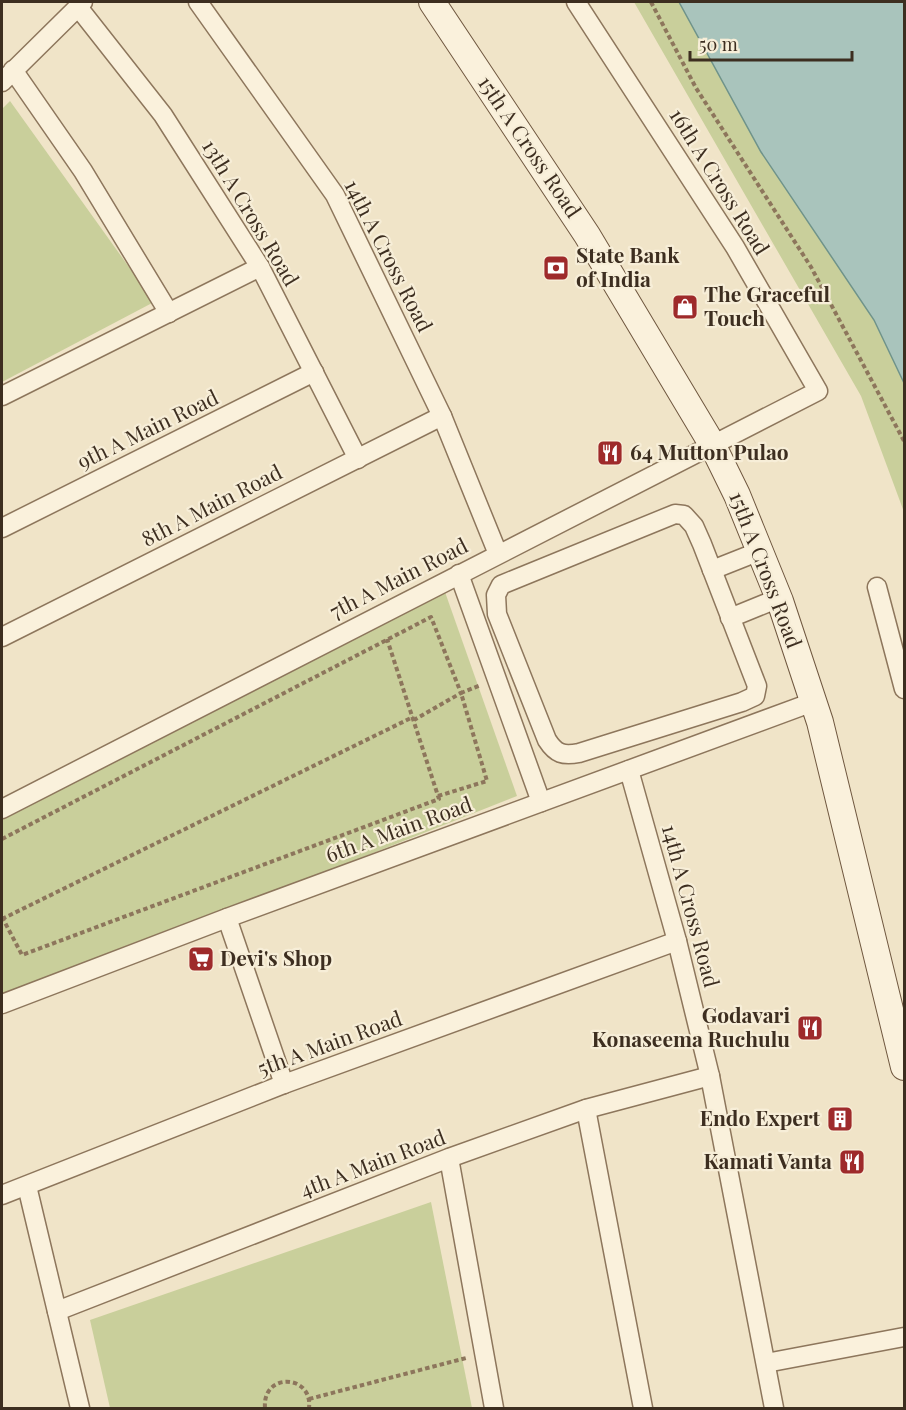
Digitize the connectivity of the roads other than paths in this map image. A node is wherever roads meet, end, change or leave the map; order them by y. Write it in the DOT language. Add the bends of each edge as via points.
graph roads {
  1 [pos="198,2"];
  2 [pos="432,2"];
  3 [pos="576,2"];
  4 [pos="80,4"];
  5 [pos="7,76"];
  6 [pos="261,267"];
  7 [pos="169,313"];
  8 [pos="314,372"];
  9 [pos="818,391"];
  10 [pos="2,396"];
  11 [pos="442,416"];
  12 [pos="712,444"];
  13 [pos="358,459"];
  14 [pos="2,528"];
  15 [pos="760,551"];
  16 [pos="498,554"];
  17 [pos="712,570"];
  18 [pos="459,574"];
  19 [pos="878,587"];
  20 [pos="779,598"];
  21 [pos="730,618"];
  22 [pos="2,637"];
  23 [pos="904,689"];
  24 [pos="813,702"];
  25 [pos="629,770"];
  26 [pos="541,802"];
  27 [pos="2,809"];
  28 [pos="227,918"];
  29 [pos="677,941"];
  30 [pos="2,1004"];
  31 [pos="904,1063"];
  32 [pos="710,1076"];
  33 [pos="284,1084"];
  34 [pos="586,1109"];
  35 [pos="449,1158"];
  36 [pos="27,1186"];
  37 [pos="2,1195"];
  38 [pos="57,1311"];
  39 [pos="904,1337"];
  40 [pos="766,1363"];
  41 [pos="80,1408"];
  42 [pos="494,1408"];
  43 [pos="643,1408"];
  44 [pos="774,1408"];
  1 -- 11 [label="street, 14th A Cross Road" via="335,195"];
  2 -- 12 [label="main road, 15th A Cross Road" via="587,234"];
  3 -- 9 [label="street, 16th A Cross Road" via="735,247"];
  4 -- 5 [label="street"];
  4 -- 6 [label="street, 13th A Cross Road" via="163,115"];
  5 -- 7 [label="street" via="83,171"];
  6 -- 7 [label="street"];
  6 -- 8 [label="street, 13th A Cross Road"];
  7 -- 10 [label="street"];
  8 -- 13 [label="street, 13th A Cross Road"];
  8 -- 14 [label="street, 9th A Main Road"];
  9 -- 12 [label="street, 7th A Main Road"];
  11 -- 13 [label="street, 8th A Main Road"];
  11 -- 16 [label="street, 14th A Cross Road"];
  12 -- 15 [label="main road, 15th A Cross Road"];
  12 -- 16 [label="street, 7th A Main Road"];
  13 -- 22 [label="street, 8th A Main Road"];
  15 -- 17 [label="street"];
  15 -- 20 [label="main road, 15th A Cross Road"];
  16 -- 18 [label="street, 7th A Main Road"];
  17 -- 21 [label="street"];
  17 -- 21 [label="street" via="694,525 684,515 675,514 501,585 496,595 496,614 554,751 566,755 579,753 755,696 757,686"];
  18 -- 26 [label="street"];
  18 -- 27 [label="street, 7th A Main Road"];
  19 -- 23 [label="street"];
  20 -- 21 [label="street"];
  20 -- 24 [label="main road, 15th A Cross Road"];
  24 -- 25 [label="street, 6th A Main Road"];
  24 -- 31 [label="main road, 15th A Cross Road"];
  25 -- 26 [label="street, 6th A Main Road"];
  25 -- 29 [label="street, 14th A Cross Road"];
  26 -- 28 [label="street, 6th A Main Road"];
  28 -- 30 [label="street, 6th A Main Road"];
  28 -- 33 [label="street"];
  29 -- 32 [label="street, 14th A Cross Road"];
  29 -- 33 [label="street, 5th A Main Road"];
  32 -- 34 [label="street, 4th A Main Road"];
  32 -- 40 [label="street, 14th A Cross Road"];
  33 -- 36 [label="street, 5th A Main Road"];
  34 -- 35 [label="street, 4th A Main Road"];
  34 -- 43 [label="street"];
  35 -- 38 [label="street, 4th A Main Road"];
  35 -- 42 [label="street"];
  36 -- 37 [label="street, 5th A Main Road"];
  36 -- 38 [label="street"];
  38 -- 41 [label="street"];
  39 -- 40 [label="street"];
  40 -- 44 [label="street, 14th A Cross Road"];
}
